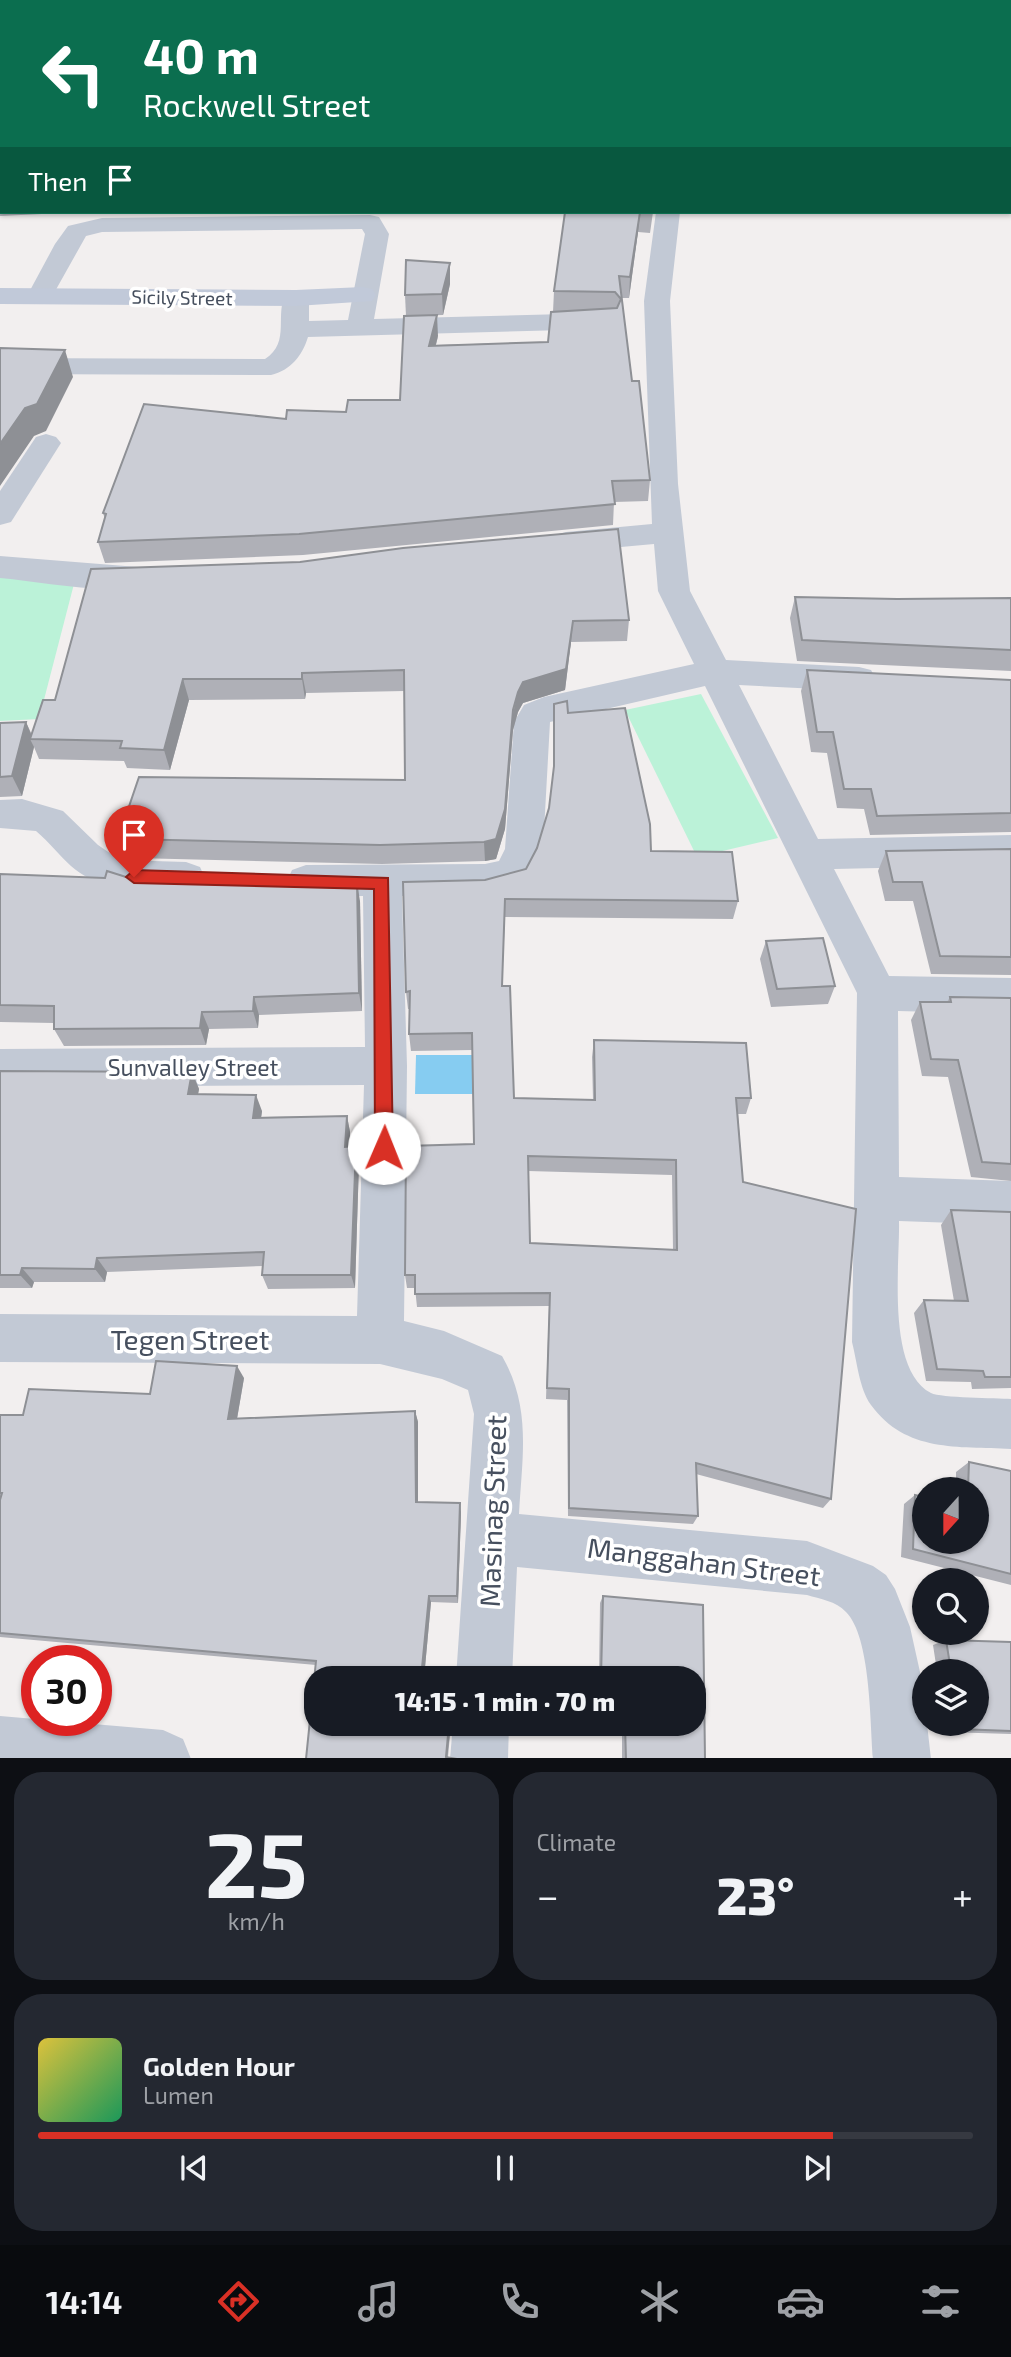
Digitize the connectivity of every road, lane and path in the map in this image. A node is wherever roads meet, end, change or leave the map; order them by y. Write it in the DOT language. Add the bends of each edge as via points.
graph roads {
  1 [pos="668,214"];
  2 [pos="363,295"];
  3 [pos="0,296"];
  4 [pos="40,296"];
  5 [pos="296,298"];
  6 [pos="604,321"];
  7 [pos="360,328"];
  8 [pos="297,329"];
  9 [pos="0,366"];
  10 [pos="47,443"];
  11 [pos="0,515"];
  12 [pos="668,533"];
  13 [pos="543,544"];
  14 [pos="0,567"];
  15 [pos="172,574"];
  16 [pos="714,672"];
  17 [pos="889,680"];
  18 [pos="0,814"];
  19 [pos="1011,850"];
  20 [pos="808,854"];
  21 [pos="217,879"];
  22 [pos="272,880"];
  23 [pos="382,883"];
  24 [pos="877,993"];
  25 [pos="1011,996"];
  26 [pos="386,1066"];
  27 [pos="0,1068"];
  28 [pos="875,1198"];
  29 [pos="1011,1203"];
  30 [pos="0,1339"];
  31 [pos="380,1340"];
  32 [pos="1011,1424"];
  33 [pos="492,1538"];
  34 [pos="485,1666"];
  35 [pos="480,1736"];
  36 [pos="0,1745"];
  37 [pos="151,1758"];
  38 [pos="479,1758"];
  39 [pos="902,1758"];
  1 -- 12 [label="street" via="657,301"];
  2 -- 4 [label="street" via="377,233 370,222 354,221 102,225 77,231"];
  2 -- 5 [label="street, Sicily Street"];
  2 -- 7 [label="street"];
  3 -- 4 [label="street, Sicily Street"];
  4 -- 5 [label="street, Sicily Street"];
  5 -- 8 [label="street"];
  6 -- 7 [label="street"];
  7 -- 8 [label="street"];
  8 -- 9 [label="street" via="284,361 271,367"];
  10 -- 11 [label="street"];
  12 -- 13 [label="street"];
  12 -- 16 [label="street" via="674,591"];
  14 -- 15 [label="street" via="106,577"];
  16 -- 17 [label="street"];
  16 -- 20 [label="street"];
  16 -- 23 [label="street" via="544,710 533,717 529,805 520,862 511,874 485,880"];
  18 -- 21 [label="street" via="26,813 51,820 99,867 114,874"];
  19 -- 20 [label="street"];
  20 -- 24 [label="street"];
  22 -- 23 [label="street"];
  23 -- 26 [label="street"];
  24 -- 25 [label="street"];
  24 -- 28 [label="street"];
  26 -- 27 [label="street, Sunvalley Street"];
  26 -- 31 [label="street"];
  28 -- 29 [label="street"];
  28 -- 32 [label="street" via="876,1342 888,1387 922,1418"];
  30 -- 31 [label="street, Tegen Street"];
  31 -- 33 [label="street, Masinag Street" via="467,1363 485,1373 499,1414"];
  33 -- 34 [label="street, Masinag Street"];
  33 -- 39 [label="street, Manggahan Street" via="807,1568 839,1578 866,1593 881,1615"];
  35 -- 38 [label="street"];
  36 -- 37 [label="street"];
}
